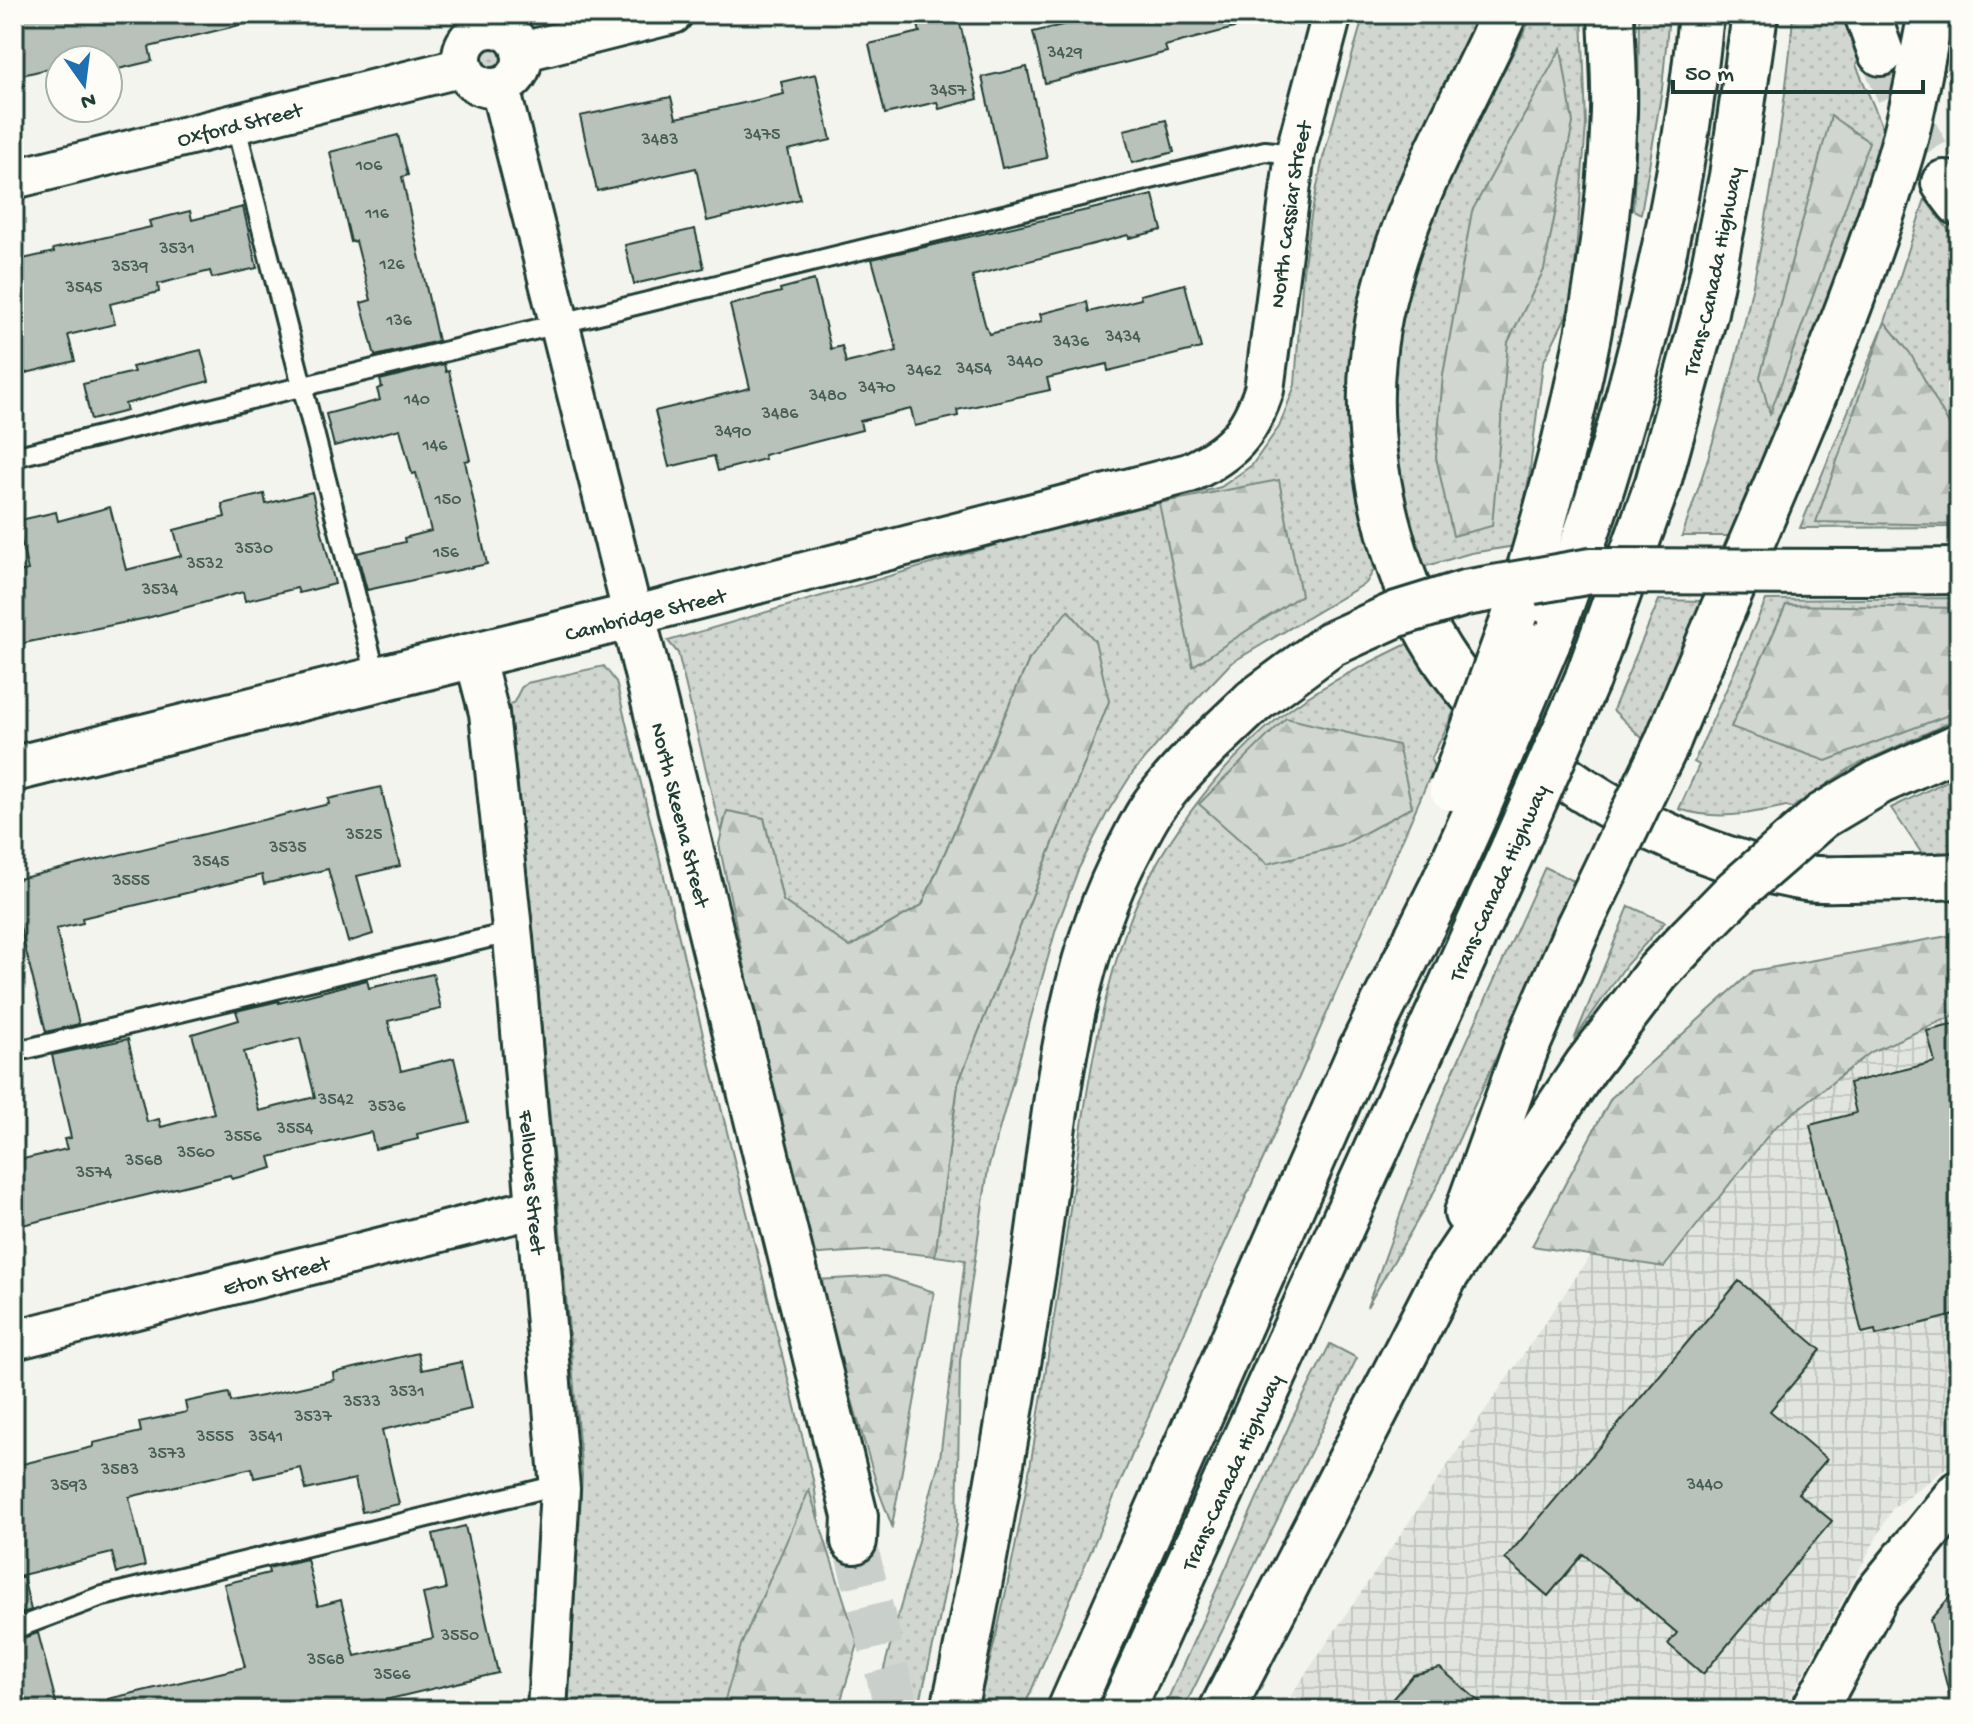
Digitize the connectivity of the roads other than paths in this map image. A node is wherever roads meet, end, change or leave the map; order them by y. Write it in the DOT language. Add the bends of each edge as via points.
graph roads {
  1 [pos="673,14"];
  2 [pos="1332,14"];
  3 [pos="1504,14"];
  4 [pos="1611,14"];
  5 [pos="1701,14"];
  6 [pos="1755,14"];
  7 [pos="1931,14"];
  8 [pos="482,21"];
  9 [pos="521,52"];
  10 [pos="463,67"];
  11 [pos="500,88"];
  12 [pos="235,123"];
  13 [pos="1295,154"];
  14 [pos="14,179"];
  15 [pos="559,323"];
  16 [pos="304,386"];
  17 [pos="1255,417"];
  18 [pos="14,457"];
  19 [pos="1959,571"];
  20 [pos="633,616"];
  21 [pos="474,656"];
  22 [pos="377,679"];
  23 [pos="1959,746"];
  24 [pos="14,769"];
  25 [pos="1464,800"];
  26 [pos="1959,876"];
  27 [pos="513,938"];
  28 [pos="14,1052"];
  29 [pos="536,1208"];
  30 [pos="1445,1276"];
  31 [pos="14,1340"];
  32 [pos="560,1489"];
  33 [pos="1959,1493"];
  34 [pos="854,1541"];
  35 [pos="14,1629"];
  36 [pos="547,1710"];
  37 [pos="954,1710"];
  38 [pos="1070,1710"];
  39 [pos="1122,1710"];
  40 [pos="1222,1710"];
  41 [pos="1814,1710"];
  1 -- 9 [label="street"];
  2 -- 13 [label="street, North Cassiar Street"];
  3 -- 26 [label="main road" via="1404,233 1382,302 1373,358 1370,418 1379,488 1410,593 1439,651 1518,742 1580,788 1658,832 1717,856 1807,878"];
  4 -- 25 [label="main road, bridge" via="1614,111 1604,234 1579,391"];
  5 -- 25 [label="main road, bridge" via="1668,233 1602,485 1547,644"];
  6 -- 39 [label="main road, Trans-Canada Highway, bridge" via="1732,176 1705,312 1658,483 1587,680"];
  7 -- 30 [label="main road, bridge" via="1901,152 1873,243 1667,743 1526,1048"];
  8 -- 9 [label="street" via="507,32"];
  8 -- 10 [label="street" via="466,43"];
  9 -- 11 [label="street" via="519,73"];
  10 -- 11 [label="street" via="476,84"];
  10 -- 12 [label="street, Oxford Street"];
  11 -- 15 [label="street, North Skeena Street"];
  12 -- 14 [label="street, Oxford Street"];
  12 -- 16 [label="lane"];
  13 -- 15 [label="lane" via="1265,151"];
  13 -- 17 [label="street, North Cassiar Street" via="1264,390"];
  15 -- 16 [label="lane"];
  15 -- 20 [label="street, North Skeena Street"];
  16 -- 18 [label="lane"];
  16 -- 22 [label="lane"];
  17 -- 20 [label="street, Cambridge Street" via="1235,445 1189,473"];
  19 -- 37 [label="main road, bridge" via="1591,571 1465,593 1397,614 1331,644 1254,701 1158,798 1105,903 1070,1028 1021,1351"];
  20 -- 21 [label="main road, Cambridge Street"];
  20 -- 34 [label="main road, North Skeena Street" via="855,1516"];
  21 -- 22 [label="main road, Cambridge Street"];
  21 -- 27 [label="street, Fellowes Street" via="489,713"];
  22 -- 24 [label="main road, Cambridge Street"];
  23 -- 30 [label="main road, bridge" via="1879,782 1822,816 1690,938 1587,1065"];
  25 -- 38 [label="main road" via="1444,883 1361,1050"];
  27 -- 28 [label="lane" via="492,937"];
  27 -- 29 [label="street, Fellowes Street"];
  29 -- 31 [label="street, Eton Street"];
  29 -- 32 [label="street, Fellowes Street"];
  30 -- 40 [label="main road"];
  32 -- 35 [label="lane" via="542,1489 99,1597"];
  32 -- 36 [label="street, Fellowes Street"];
  33 -- 41 [label="main road" via="1877,1594"];
}
